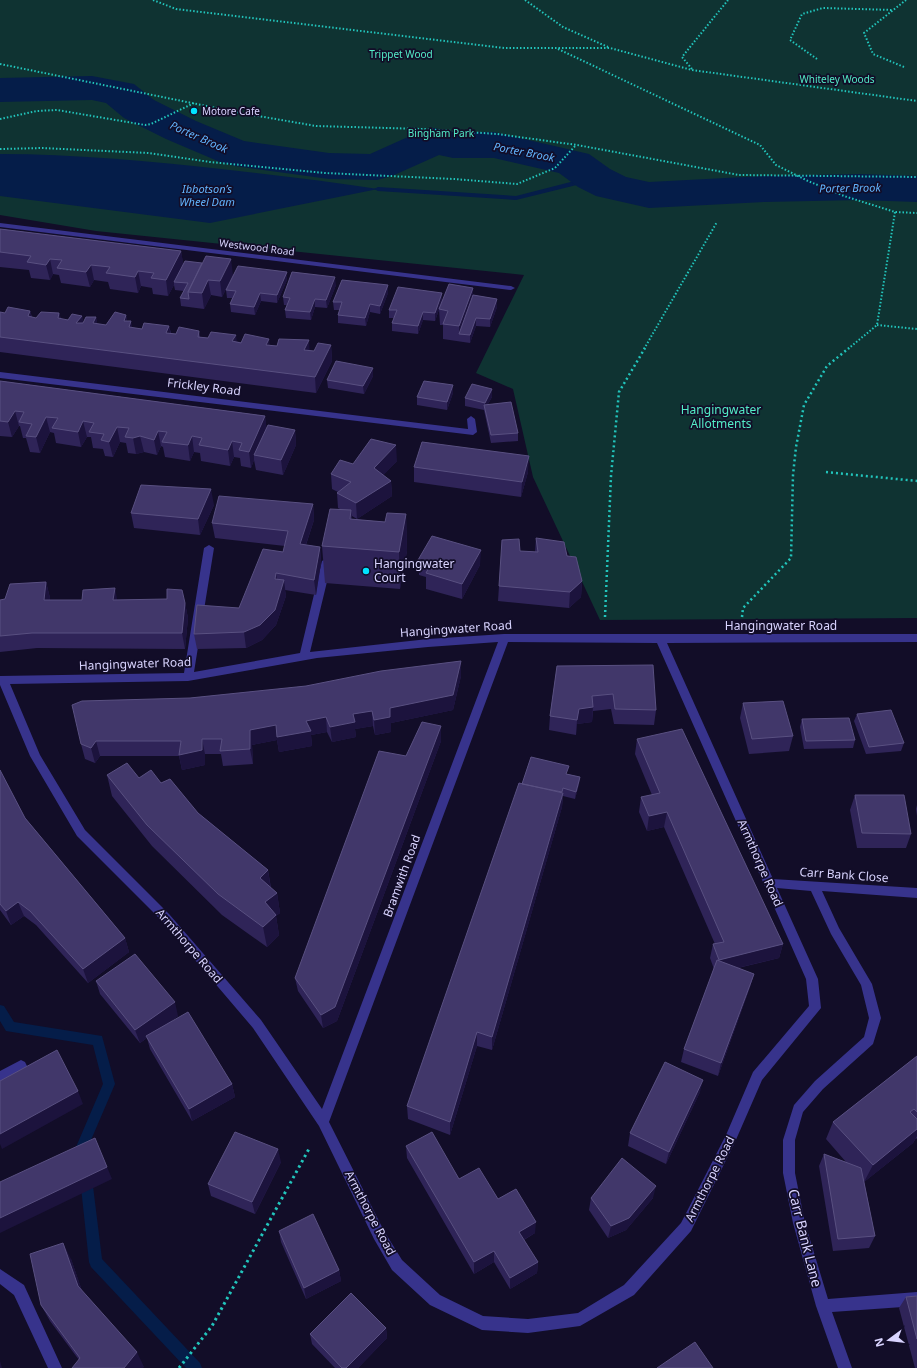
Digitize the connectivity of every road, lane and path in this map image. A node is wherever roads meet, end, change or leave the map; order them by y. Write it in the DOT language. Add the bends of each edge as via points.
graph roads {
  1 [pos="153,0"];
  2 [pos="525,0"];
  3 [pos="724,0"];
  4 [pos="728,0"];
  5 [pos="906,0"];
  6 [pos="893,10"];
  7 [pos="557,48"];
  8 [pos="610,48"];
  9 [pos="817,59"];
  10 [pos="0,64"];
  11 [pos="904,67"];
  12 [pos="692,70"];
  13 [pos="917,101"];
  14 [pos="194,103"];
  15 [pos="0,119"];
  16 [pos="577,145"];
  17 [pos="0,149"];
  18 [pos="798,176"];
  19 [pos="917,177"];
  20 [pos="896,212"];
  21 [pos="917,213"];
  22 [pos="717,222"];
  23 [pos="0,224"];
  24 [pos="511,288"];
  25 [pos="877,325"];
  26 [pos="917,329"];
  27 [pos="0,375"];
  28 [pos="471,419"];
  29 [pos="826,472"];
  30 [pos="917,480"];
  31 [pos="209,548"];
  32 [pos="329,553"];
  33 [pos="504,638"];
  34 [pos="917,638"];
  35 [pos="603,639"];
  36 [pos="660,639"];
  37 [pos="745,639"];
  38 [pos="304,656"];
  39 [pos="188,677"];
  40 [pos="2,680"];
  41 [pos="769,883"];
  42 [pos="815,887"];
  43 [pos="917,893"];
  44 [pos="21,1066"];
  45 [pos="0,1076"];
  46 [pos="323,1122"];
  47 [pos="0,1276"];
  48 [pos="917,1299"];
  49 [pos="823,1306"];
  50 [pos="55,1368"];
  51 [pos="179,1368"];
  52 [pos="845,1368"];
  1 -- 7 [label="path" via="176,9 449,42 504,48"];
  2 -- 8 [label="path" via="563,27"];
  3 -- 4 [label="path"];
  4 -- 12 [label="path" via="682,57"];
  5 -- 6 [label="path"];
  6 -- 9 [label="path" via="823,8 802,14 790,40"];
  6 -- 11 [label="path" via="864,33 873,54"];
  7 -- 8 [label="path"];
  7 -- 18 [label="path" via="760,145 776,165"];
  8 -- 12 [label="path"];
  10 -- 14 [label="path"];
  12 -- 13 [label="path"];
  14 -- 15 [label="path" via="145,125 57,110 37,111"];
  14 -- 16 [label="path" via="316,126 489,133"];
  16 -- 17 [label="path" via="556,168 517,184 325,173 148,153 42,148"];
  16 -- 18 [label="path" via="739,175"];
  18 -- 19 [label="path"];
  18 -- 20 [label="path" via="844,196"];
  20 -- 21 [label="path"];
  20 -- 25 [label="path"];
  22 -- 35 [label="path" via="619,392"];
  23 -- 24 [label="street, Westwood Road"];
  25 -- 26 [label="path"];
  25 -- 37 [label="path" via="827,366 804,404 793,475 791,558 743,608 740,626"];
  27 -- 28 [label="street, Frickley Road" via="473,432"];
  29 -- 30 [label="path"];
  31 -- 39 [label="street"];
  32 -- 38 [label="street"];
  33 -- 35 [label="street, Hangingwater Road"];
  33 -- 38 [label="street, Hangingwater Road"];
  33 -- 46 [label="street, Bramwith Road"];
  34 -- 37 [label="street, Hangingwater Road"];
  35 -- 36 [label="street, Hangingwater Road"];
  36 -- 37 [label="street, Hangingwater Road"];
  36 -- 41 [label="street, Armthorpe Road"];
  38 -- 39 [label="street, Hangingwater Road"];
  39 -- 40 [label="street, Hangingwater Road"];
  40 -- 46 [label="street, Armthorpe Road" via="36,756 81,833 165,918 257,1024"];
  41 -- 42 [label="street, Carr Bank Close"];
  41 -- 46 [label="street, Armthorpe Road" via="812,979 815,1008 756,1076 732,1138 686,1227 629,1290 580,1319 528,1326 482,1323 436,1300 397,1265 379,1235"];
  42 -- 43 [label="street, Carr Bank Close"];
  42 -- 49 [label="street, Carr Bank Lane" via="835,932 866,984 875,1018 869,1040 819,1085 798,1109 789,1140 789,1173 798,1223"];
  44 -- 45 [label="street"];
  46 -- 51 [label="path" via="212,1326"];
  47 -- 50 [label="street" via="19,1290"];
  48 -- 49 [label="street"];
  49 -- 52 [label="street, Carr Bank Lane"];
}
